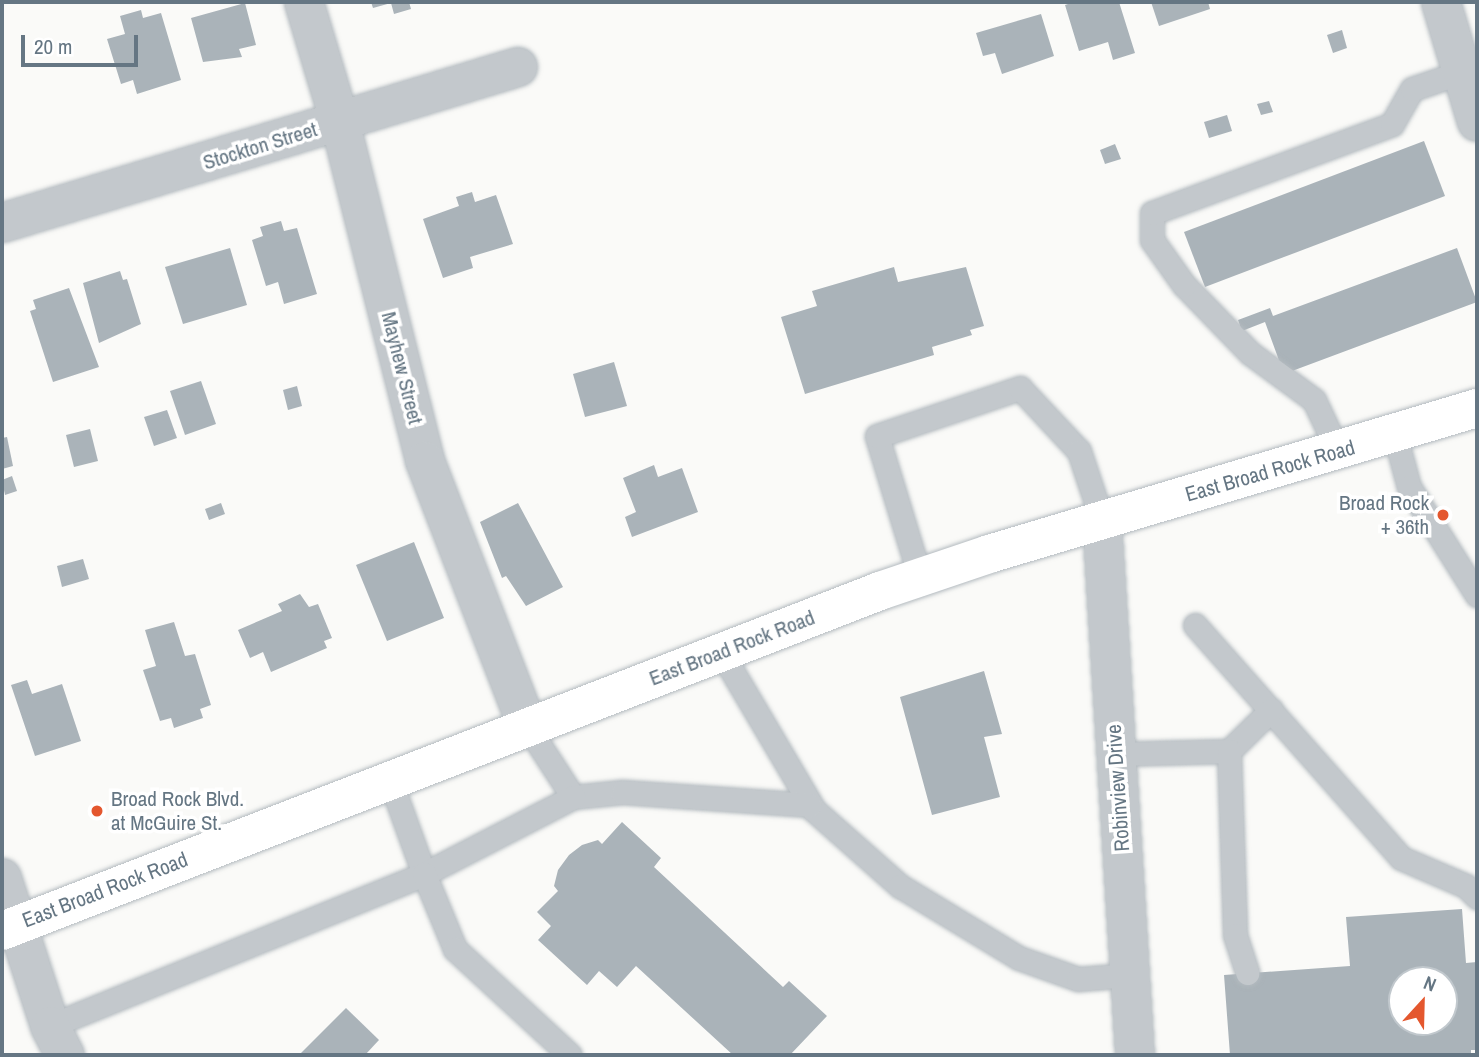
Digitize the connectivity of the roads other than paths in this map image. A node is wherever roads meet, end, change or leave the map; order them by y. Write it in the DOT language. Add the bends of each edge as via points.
graph roads {
  1 [pos="303,2"];
  2 [pos="1441,2"];
  3 [pos="518,67"];
  4 [pos="1462,72"];
  5 [pos="340,122"];
  6 [pos="1477,122"];
  7 [pos="2,223"];
  8 [pos="1477,408"];
  9 [pos="1395,435"];
  10 [pos="1338,451"];
  11 [pos="1102,520"];
  12 [pos="920,577"];
  13 [pos="1477,595"];
  14 [pos="1195,625"];
  15 [pos="721,652"];
  16 [pos="1270,710"];
  17 [pos="527,726"];
  18 [pos="1229,751"];
  19 [pos="1116,754"];
  20 [pos="390,780"];
  21 [pos="573,797"];
  22 [pos="810,805"];
  23 [pos="424,874"];
  24 [pos="2,878"];
  25 [pos="1477,897"];
  26 [pos="9,928"];
  27 [pos="1247,973"];
  28 [pos="1130,975"];
  29 [pos="57,1040"];
  30 [pos="570,1055"];
  31 [pos="1135,1055"];
  1 -- 5 [label="street, Mayhew Street"];
  2 -- 4 [label="street"];
  3 -- 5 [label="street, Stockton Street"];
  4 -- 6 [label="street"];
  4 -- 10 [label="lane" via="1412,89 1392,124 1152,213 1153,240 1184,285 1250,353 1314,400"];
  5 -- 7 [label="street, Stockton Street"];
  5 -- 17 [label="street, Mayhew Street" via="425,461"];
  8 -- 9 [label="main road, East Broad Rock Road"];
  9 -- 10 [label="main road, East Broad Rock Road"];
  9 -- 13 [label="lane" via="1409,487"];
  10 -- 11 [label="main road, East Broad Rock Road"];
  11 -- 12 [label="main road, East Broad Rock Road"];
  11 -- 12 [label="lane" via="1079,452 1020,388 877,436"];
  11 -- 19 [label="street, Robinview Drive"];
  12 -- 15 [label="main road, East Broad Rock Road"];
  14 -- 16 [label="lane"];
  15 -- 17 [label="main road, East Broad Rock Road"];
  15 -- 22 [label="lane"];
  16 -- 18 [label="lane"];
  16 -- 25 [label="lane" via="1401,858 1466,886"];
  17 -- 20 [label="main road, East Broad Rock Road"];
  17 -- 21 [label="lane"];
  18 -- 19 [label="lane"];
  18 -- 27 [label="lane" via="1235,935"];
  19 -- 28 [label="street, Robinview Drive"];
  20 -- 23 [label="lane"];
  20 -- 26 [label="main road, East Broad Rock Road"];
  21 -- 22 [label="lane" via="623,792"];
  21 -- 23 [label="lane"];
  22 -- 28 [label="lane" via="900,886 1019,958 1078,979"];
  23 -- 29 [label="lane"];
  23 -- 30 [label="lane" via="455,949"];
  24 -- 26 [label="street"];
  26 -- 29 [label="street"];
  28 -- 31 [label="street, Robinview Drive"];
}
